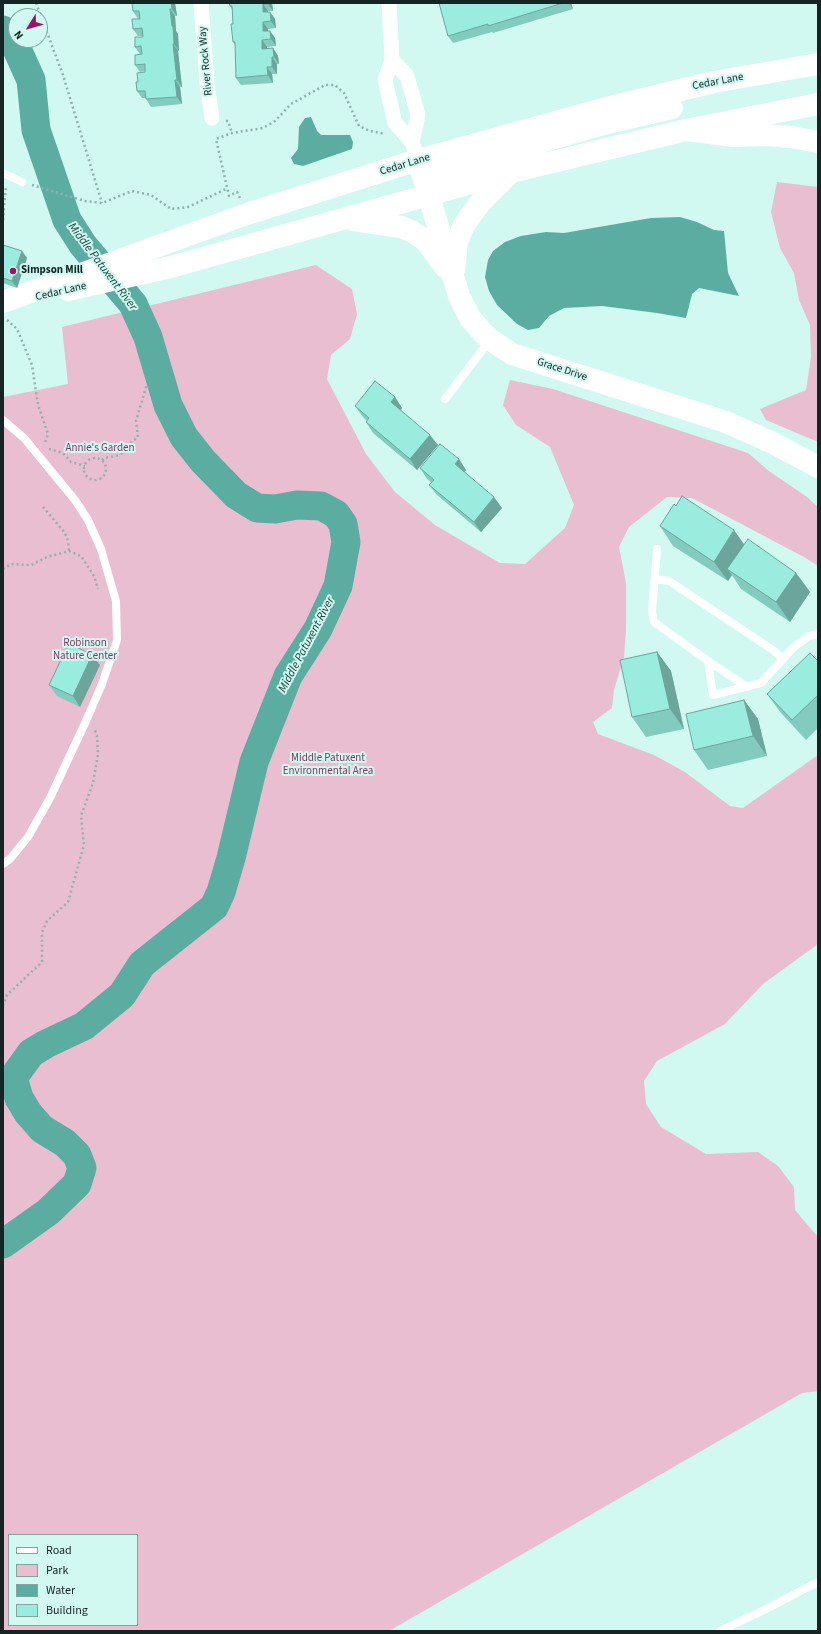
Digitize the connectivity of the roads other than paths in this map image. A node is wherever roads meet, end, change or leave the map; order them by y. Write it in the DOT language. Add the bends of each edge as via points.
graph roads {
  1 [pos="201,3"];
  2 [pos="389,3"];
  3 [pos="392,60"];
  4 [pos="818,64"];
  5 [pos="818,80"];
  6 [pos="818,104"];
  7 [pos="212,118"];
  8 [pos="686,130"];
  9 [pos="818,142"];
  10 [pos="420,168"];
  11 [pos="511,172"];
  12 [pos="5,174"];
  13 [pos="22,182"];
  14 [pos="342,219"];
  15 [pos="454,281"];
  16 [pos="3,302"];
  17 [pos="3,305"];
  18 [pos="491,340"];
  19 [pos="445,399"];
  20 [pos="3,420"];
  21 [pos="818,467"];
  22 [pos="657,549"];
  23 [pos="655,579"];
  24 [pos="818,634"];
  25 [pos="782,658"];
  26 [pos="708,661"];
  27 [pos="747,688"];
  28 [pos="3,864"];
  29 [pos="818,1582"];
  30 [pos="720,1631"];
  1 -- 7 [label="street, River Rock Way"];
  2 -- 3 [label="street"];
  3 -- 10 [label="street" via="407,76 418,115"];
  3 -- 10 [label="street" via="385,80 393,116"];
  4 -- 10 [label="main road, Cedar Lane" via="714,82 617,105"];
  5 -- 10 [label="main road" via="720,96"];
  6 -- 8 [label="main road, Cedar Lane"];
  8 -- 9 [label="main road" via="734,136 766,134"];
  8 -- 11 [label="main road, Cedar Lane"];
  10 -- 11 [label="main road, Cedar Lane"];
  10 -- 14 [label="main road, Cedar Lane"];
  10 -- 15 [label="main road, Grace Drive"];
  10 -- 16 [label="main road, Cedar Lane" via="247,214"];
  11 -- 15 [label="main road" via="471,213 464,225 457,242"];
  12 -- 13 [label="lane"];
  14 -- 15 [label="main road" via="401,226 413,232 426,241"];
  14 -- 17 [label="main road, Cedar Lane" via="171,267"];
  15 -- 18 [label="main road, Grace Drive" via="470,318"];
  18 -- 19 [label="lane"];
  18 -- 21 [label="main road, Grace Drive" via="512,354 726,422"];
  20 -- 28 [label="lane" via="24,438 75,500 88,520 101,549 116,601 117,640 102,684 50,798 28,838"];
  22 -- 23 [label="lane"];
  23 -- 25 [label="lane" via="669,581"];
  23 -- 26 [label="lane" via="652,612 654,622"];
  24 -- 25 [label="lane" via="802,640"];
  25 -- 27 [label="lane" via="764,680"];
  26 -- 27 [label="lane"];
  26 -- 27 [label="lane" via="713,695"];
  29 -- 30 [label="lane"];
}
